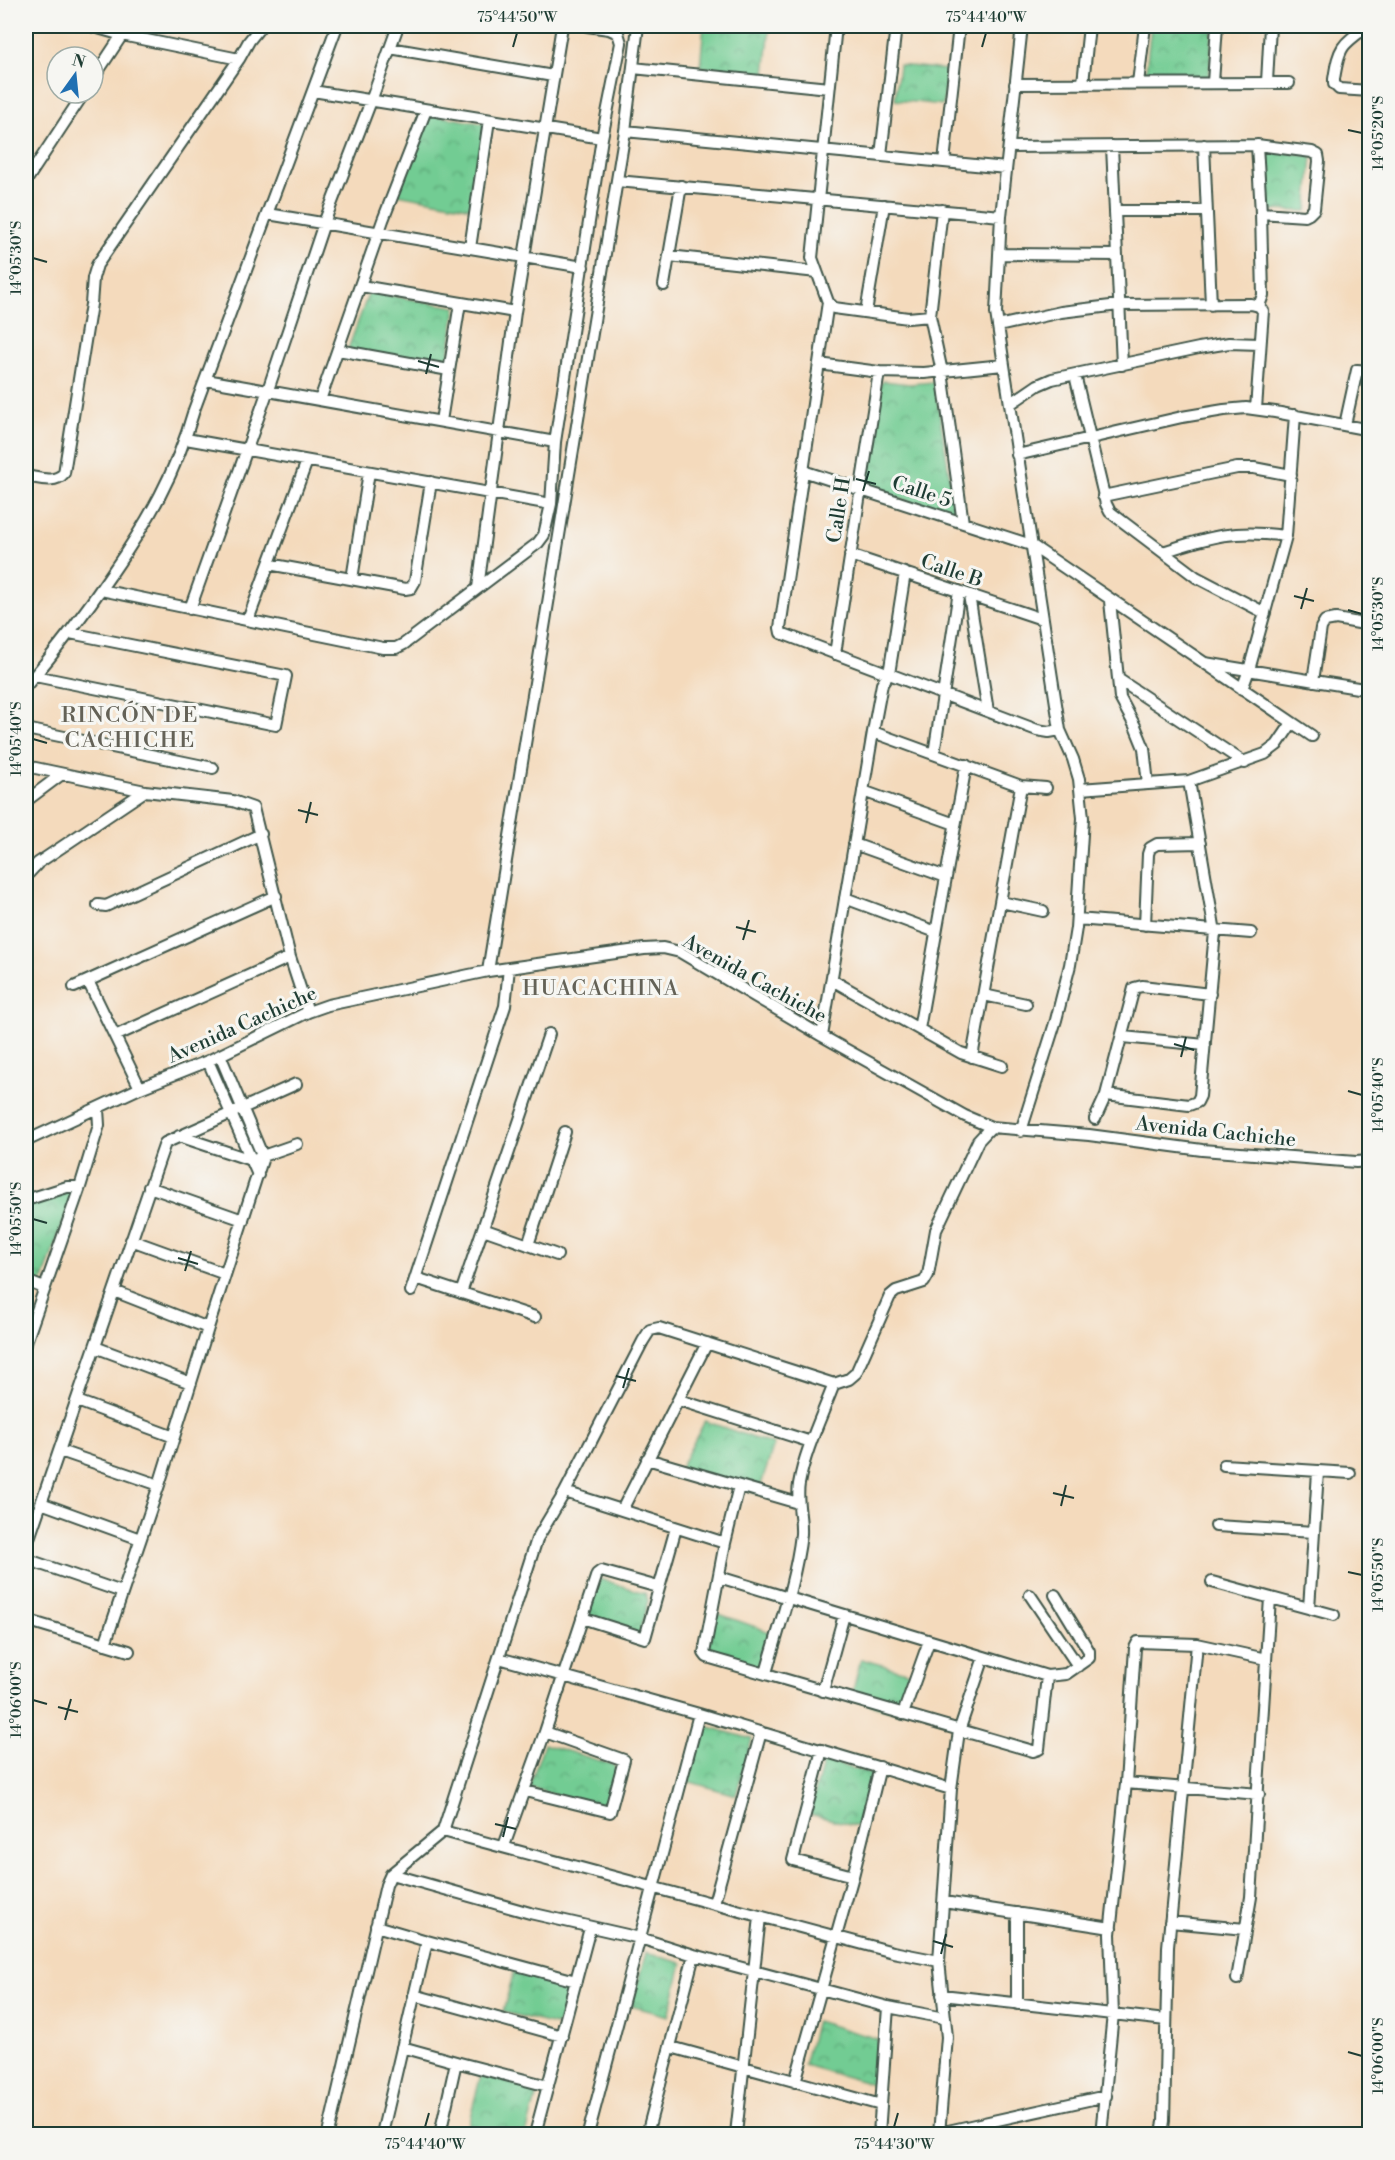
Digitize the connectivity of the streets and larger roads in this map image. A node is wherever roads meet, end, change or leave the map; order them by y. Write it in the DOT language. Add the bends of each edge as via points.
graph roads {
  1 [pos="91,26"];
  2 [pos="261,26"];
  3 [pos="337,26"];
  4 [pos="398,26"];
  5 [pos="562,26"];
  6 [pos="587,26"];
  7 [pos="638,26"];
  8 [pos="836,26"];
  9 [pos="896,26"];
  10 [pos="959,26"];
  11 [pos="1022,26"];
  12 [pos="1089,26"];
  13 [pos="1145,26"];
  14 [pos="1217,26"];
  15 [pos="1270,26"];
  16 [pos="1368,26"];
  17 [pos="122,35"];
  18 [pos="390,48"];
  19 [pos="239,59"];
  20 [pos="105,61"];
  21 [pos="633,68"];
  22 [pos="553,76"];
  23 [pos="1213,82"];
  24 [pos="1267,82"];
  25 [pos="1083,83"];
  26 [pos="1138,83"];
  27 [pos="1289,83"];
  28 [pos="1015,84"];
  29 [pos="829,88"];
  30 [pos="313,91"];
  31 [pos="1370,92"];
  32 [pos="371,101"];
  33 [pos="76,105"];
  34 [pos="426,110"];
  35 [pos="489,120"];
  36 [pos="544,129"];
  37 [pos="625,131"];
  38 [pos="602,138"];
  39 [pos="1204,145"];
  40 [pos="1257,145"];
  41 [pos="1112,146"];
  42 [pos="1009,147"];
  43 [pos="822,149"];
  44 [pos="881,155"];
  45 [pos="944,162"];
  46 [pos="1006,168"];
  47 [pos="26,181"];
  48 [pos="617,181"];
  49 [pos="681,186"];
  50 [pos="817,198"];
  51 [pos="884,205"];
  52 [pos="942,210"];
  53 [pos="1115,211"];
  54 [pos="1207,211"];
  55 [pos="1261,213"];
  56 [pos="268,214"];
  57 [pos="1001,216"];
  58 [pos="324,223"];
  59 [pos="380,233"];
  60 [pos="470,248"];
  61 [pos="999,254"];
  62 [pos="1117,255"];
  63 [pos="669,256"];
  64 [pos="524,257"];
  65 [pos="583,267"];
  66 [pos="817,272"];
  67 [pos="664,285"];
  68 [pos="361,286"];
  69 [pos="828,302"];
  70 [pos="460,303"];
  71 [pos="1119,305"];
  72 [pos="1211,305"];
  73 [pos="1259,306"];
  74 [pos="515,312"];
  75 [pos="866,312"];
  76 [pos="930,316"];
  77 [pos="998,326"];
  78 [pos="1260,344"];
  79 [pos="338,350"];
  80 [pos="819,364"];
  81 [pos="1004,365"];
  82 [pos="1122,365"];
  83 [pos="449,370"];
  84 [pos="1370,371"];
  85 [pos="879,372"];
  86 [pos="942,372"];
  87 [pos="1075,375"];
  88 [pos="206,380"];
  89 [pos="268,390"];
  90 [pos="320,400"];
  91 [pos="1010,404"];
  92 [pos="1256,410"];
  93 [pos="1295,416"];
  94 [pos="441,422"];
  95 [pos="1345,425"];
  96 [pos="1370,430"];
  97 [pos="500,431"];
  98 [pos="186,439"];
  99 [pos="1089,439"];
  100 [pos="555,442"];
  101 [pos="247,450"];
  102 [pos="1017,455"];
  103 [pos="307,461"];
  104 [pos="369,471"];
  105 [pos="803,471"];
  106 [pos="1291,475"];
  107 [pos="26,476"];
  108 [pos="431,482"];
  109 [pos="860,489"];
  110 [pos="491,493"];
  111 [pos="1103,496"];
  112 [pos="551,504"];
  113 [pos="963,523"];
  114 [pos="1286,536"];
  115 [pos="1031,545"];
  116 [pos="1163,552"];
  117 [pos="850,555"];
  118 [pos="269,564"];
  119 [pos="905,573"];
  120 [pos="352,579"];
  121 [pos="478,588"];
  122 [pos="101,590"];
  123 [pos="964,593"];
  124 [pos="1110,601"];
  125 [pos="190,609"];
  126 [pos="1265,613"];
  127 [pos="1042,619"];
  128 [pos="248,620"];
  129 [pos="1370,625"];
  130 [pos="70,633"];
  131 [pos="835,654"];
  132 [pos="1202,662"];
  133 [pos="1249,670"];
  134 [pos="889,675"];
  135 [pos="35,676"];
  136 [pos="1118,679"];
  137 [pos="1313,681"];
  138 [pos="26,686"];
  139 [pos="1242,689"];
  140 [pos="1370,690"];
  141 [pos="944,695"];
  142 [pos="988,711"];
  143 [pos="1292,723"];
  144 [pos="26,729"];
  145 [pos="1060,730"];
  146 [pos="873,732"];
  147 [pos="1312,736"];
  148 [pos="934,754"];
  149 [pos="1245,763"];
  150 [pos="966,765"];
  151 [pos="26,766"];
  152 [pos="213,768"];
  153 [pos="62,774"];
  154 [pos="1189,781"];
  155 [pos="1148,784"];
  156 [pos="1022,786"];
  157 [pos="1046,788"];
  158 [pos="1080,789"];
  159 [pos="145,791"];
  160 [pos="863,791"];
  161 [pos="26,801"];
  162 [pos="955,824"];
  163 [pos="261,834"];
  164 [pos="1200,843"];
  165 [pos="854,844"];
  166 [pos="27,874"];
  167 [pos="945,877"];
  168 [pos="26,884"];
  169 [pos="276,897"];
  170 [pos="845,898"];
  171 [pos="1001,902"];
  172 [pos="98,905"];
  173 [pos="1043,911"];
  174 [pos="1077,919"];
  175 [pos="1144,925"];
  176 [pos="936,932"];
  177 [pos="1215,932"];
  178 [pos="1251,933"];
  179 [pos="290,957"];
  180 [pos="509,968"];
  181 [pos="488,971"];
  182 [pos="832,980"];
  183 [pos="88,981"];
  184 [pos="74,987"];
  185 [pos="1210,994"];
  186 [pos="984,995"];
  187 [pos="1026,1004"];
  188 [pos="308,1012"];
  189 [pos="919,1029"];
  190 [pos="549,1034"];
  191 [pos="115,1036"];
  192 [pos="822,1036"];
  193 [pos="1123,1036"];
  194 [pos="1205,1045"];
  195 [pos="220,1055"];
  196 [pos="972,1058"];
  197 [pos="208,1061"];
  198 [pos="1002,1066"];
  199 [pos="296,1084"];
  200 [pos="140,1088"];
  201 [pos="1106,1095"];
  202 [pos="243,1108"];
  203 [pos="98,1109"];
  204 [pos="231,1113"];
  205 [pos="1095,1119"];
  206 [pos="991,1127"];
  207 [pos="1021,1131"];
  208 [pos="565,1132"];
  209 [pos="179,1136"];
  210 [pos="26,1141"];
  211 [pos="297,1144"];
  212 [pos="263,1157"];
  213 [pos="251,1160"];
  214 [pos="1370,1161"];
  215 [pos="258,1175"];
  216 [pos="80,1187"];
  217 [pos="149,1187"];
  218 [pos="26,1200"];
  219 [pos="243,1220"];
  220 [pos="483,1229"];
  221 [pos="131,1240"];
  222 [pos="528,1245"];
  223 [pos="557,1255"];
  224 [pos="225,1274"];
  225 [pos="416,1278"];
  226 [pos="26,1281"];
  227 [pos="45,1288"];
  228 [pos="114,1291"];
  229 [pos="411,1291"];
  230 [pos="461,1293"];
  231 [pos="535,1317"];
  232 [pos="208,1328"];
  233 [pos="26,1342"];
  234 [pos="707,1343"];
  235 [pos="95,1347"];
  236 [pos="191,1383"];
  237 [pos="834,1384"];
  238 [pos="678,1400"];
  239 [pos="77,1401"];
  240 [pos="174,1437"];
  241 [pos="811,1442"];
  242 [pos="60,1451"];
  243 [pos="647,1459"];
  244 [pos="1224,1465"];
  245 [pos="1318,1472"];
  246 [pos="1350,1473"];
  247 [pos="159,1485"];
  248 [pos="739,1486"];
  249 [pos="565,1492"];
  250 [pos="41,1503"];
  251 [pos="798,1503"];
  252 [pos="622,1510"];
  253 [pos="1216,1526"];
  254 [pos="676,1528"];
  255 [pos="1314,1532"];
  256 [pos="140,1539"];
  257 [pos="725,1543"];
  258 [pos="26,1547"];
  259 [pos="26,1559"];
  260 [pos="719,1577"];
  261 [pos="1212,1582"];
  262 [pos="658,1587"];
  263 [pos="122,1592"];
  264 [pos="1030,1595"];
  265 [pos="1055,1595"];
  266 [pos="787,1598"];
  267 [pos="1270,1598"];
  268 [pos="1309,1608"];
  269 [pos="844,1615"];
  270 [pos="1334,1615"];
  271 [pos="582,1618"];
  272 [pos="26,1620"];
  273 [pos="929,1641"];
  274 [pos="105,1644"];
  275 [pos="1197,1644"];
  276 [pos="129,1651"];
  277 [pos="984,1657"];
  278 [pos="499,1658"];
  279 [pos="1266,1659"];
  280 [pos="1078,1666"];
  281 [pos="766,1673"];
  282 [pos="563,1675"];
  283 [pos="1047,1676"];
  284 [pos="823,1691"];
  285 [pos="699,1714"];
  286 [pos="903,1714"];
  287 [pos="959,1731"];
  288 [pos="545,1732"];
  289 [pos="761,1732"];
  290 [pos="822,1750"];
  291 [pos="880,1767"];
  292 [pos="1126,1783"];
  293 [pos="1183,1787"];
  294 [pos="951,1789"];
  295 [pos="525,1791"];
  296 [pos="1259,1794"];
  297 [pos="443,1831"];
  298 [pos="504,1846"];
  299 [pos="391,1874"];
  300 [pos="854,1876"];
  301 [pos="653,1887"];
  302 [pos="944,1902"];
  303 [pos="714,1903"];
  304 [pos="1017,1913"];
  305 [pos="760,1917"];
  306 [pos="1170,1922"];
  307 [pos="376,1926"];
  308 [pos="590,1928"];
  309 [pos="1111,1928"];
  310 [pos="1245,1929"];
  311 [pos="836,1937"];
  312 [pos="640,1938"];
  313 [pos="427,1941"];
  314 [pos="694,1955"];
  315 [pos="939,1961"];
  316 [pos="754,1971"];
  317 [pos="1237,1979"];
  318 [pos="576,1981"];
  319 [pos="821,1988"];
  320 [pos="414,1995"];
  321 [pos="942,1995"];
  322 [pos="1017,2004"];
  323 [pos="888,2007"];
  324 [pos="1113,2014"];
  325 [pos="944,2018"];
  326 [pos="1166,2020"];
  327 [pos="562,2036"];
  328 [pos="402,2047"];
  329 [pos="671,2047"];
  330 [pos="456,2062"];
  331 [pos="743,2067"];
  332 [pos="795,2082"];
  333 [pos="548,2086"];
  334 [pos="1106,2096"];
  335 [pos="881,2105"];
  336 [pos="327,2134"];
  337 [pos="382,2134"];
  338 [pos="440,2134"];
  339 [pos="535,2134"];
  340 [pos="588,2134"];
  341 [pos="647,2134"];
  342 [pos="736,2134"];
  343 [pos="879,2134"];
  344 [pos="939,2134"];
  345 [pos="1101,2134"];
  346 [pos="1162,2134"];
  1 -- 17 [label="street"];
  2 -- 19 [label="street"];
  3 -- 30 [label="street"];
  4 -- 18 [label="street"];
  5 -- 22 [label="street"];
  6 -- 38 [label="street" via="618,33 621,43"];
  7 -- 21 [label="street"];
  8 -- 29 [label="street"];
  9 -- 44 [label="street"];
  10 -- 45 [label="street"];
  11 -- 28 [label="street"];
  12 -- 25 [label="street"];
  13 -- 26 [label="street"];
  14 -- 23 [label="street"];
  15 -- 24 [label="street"];
  16 -- 31 [label="street" via="1338,52 1334,84 1339,89"];
  17 -- 19 [label="street"];
  17 -- 20 [label="street"];
  18 -- 22 [label="street"];
  18 -- 32 [label="street"];
  19 -- 107 [label="street" via="97,265 64,473 54,480"];
  21 -- 29 [label="street"];
  21 -- 37 [label="street"];
  22 -- 36 [label="street"];
  23 -- 24 [label="street"];
  23 -- 26 [label="street"];
  24 -- 27 [label="street"];
  25 -- 26 [label="street"];
  25 -- 28 [label="street"];
  28 -- 42 [label="street"];
  29 -- 43 [label="street"];
  30 -- 32 [label="street"];
  30 -- 56 [label="street"];
  32 -- 34 [label="street"];
  32 -- 58 [label="street"];
  33 -- 47 [label="street"];
  34 -- 35 [label="street"];
  34 -- 59 [label="street"];
  35 -- 36 [label="street"];
  35 -- 60 [label="street"];
  36 -- 38 [label="street"];
  36 -- 64 [label="street"];
  37 -- 43 [label="street"];
  37 -- 48 [label="street"];
  38 -- 65 [label="street"];
  39 -- 40 [label="street"];
  39 -- 41 [label="street"];
  39 -- 54 [label="street"];
  40 -- 55 [label="street"];
  40 -- 55 [label="street" via="1312,152 1319,161 1310,214"];
  41 -- 42 [label="street"];
  41 -- 53 [label="street"];
  42 -- 46 [label="street"];
  43 -- 44 [label="street"];
  43 -- 50 [label="street"];
  44 -- 45 [label="street"];
  45 -- 46 [label="street"];
  46 -- 57 [label="street"];
  48 -- 49 [label="street"];
  48 -- 181 [label="street"];
  49 -- 50 [label="street"];
  49 -- 63 [label="street"];
  50 -- 51 [label="street"];
  50 -- 66 [label="street" via="812,258"];
  51 -- 52 [label="street"];
  51 -- 75 [label="street"];
  52 -- 57 [label="street"];
  52 -- 76 [label="street"];
  53 -- 54 [label="street"];
  53 -- 62 [label="street"];
  54 -- 72 [label="street"];
  55 -- 73 [label="street" via="1263,296"];
  56 -- 58 [label="street"];
  56 -- 88 [label="street"];
  57 -- 61 [label="street"];
  58 -- 59 [label="street"];
  58 -- 89 [label="street"];
  59 -- 60 [label="street"];
  59 -- 68 [label="street"];
  60 -- 64 [label="street"];
  61 -- 62 [label="street"];
  61 -- 77 [label="street"];
  62 -- 71 [label="street"];
  63 -- 66 [label="street"];
  63 -- 67 [label="street"];
  64 -- 65 [label="street"];
  64 -- 74 [label="street"];
  65 -- 100 [label="street"];
  66 -- 69 [label="street"];
  68 -- 70 [label="street"];
  68 -- 79 [label="street"];
  69 -- 75 [label="street" via="834,308"];
  69 -- 80 [label="street"];
  70 -- 74 [label="street"];
  70 -- 83 [label="street"];
  71 -- 72 [label="street"];
  71 -- 77 [label="street" via="1061,312"];
  71 -- 82 [label="street"];
  72 -- 73 [label="street"];
  73 -- 78 [label="street" via="1263,311"];
  74 -- 97 [label="street"];
  75 -- 76 [label="street" via="908,318"];
  76 -- 86 [label="street"];
  77 -- 81 [label="street"];
  78 -- 82 [label="street" via="1219,345"];
  78 -- 92 [label="street"];
  79 -- 83 [label="street"];
  79 -- 90 [label="street"];
  80 -- 85 [label="street"];
  80 -- 105 [label="street"];
  81 -- 86 [label="street"];
  81 -- 91 [label="street"];
  82 -- 87 [label="street"];
  83 -- 94 [label="street"];
  84 -- 95 [label="street" via="1357,370"];
  85 -- 86 [label="street"];
  85 -- 109 [label="street, Calle H"];
  86 -- 113 [label="street"];
  87 -- 91 [label="street" via="1038,385"];
  87 -- 99 [label="street"];
  88 -- 89 [label="street"];
  88 -- 98 [label="street"];
  89 -- 90 [label="street"];
  89 -- 101 [label="street"];
  90 -- 94 [label="street"];
  91 -- 102 [label="street"];
  92 -- 93 [label="street"];
  92 -- 99 [label="street" via="1224,410 1182,417"];
  93 -- 95 [label="street"];
  93 -- 106 [label="street"];
  94 -- 97 [label="street"];
  95 -- 96 [label="street"];
  97 -- 100 [label="street"];
  97 -- 110 [label="street"];
  98 -- 101 [label="street"];
  98 -- 122 [label="street" via="144,526"];
  99 -- 102 [label="street"];
  99 -- 111 [label="street"];
  100 -- 112 [label="street"];
  101 -- 103 [label="street"];
  101 -- 125 [label="street"];
  102 -- 115 [label="street"];
  103 -- 104 [label="street"];
  103 -- 118 [label="street"];
  104 -- 108 [label="street"];
  104 -- 120 [label="street"];
  105 -- 109 [label="street, Calle 5"];
  105 -- 131 [label="street" via="780,628 785,636"];
  106 -- 111 [label="street" via="1236,468"];
  106 -- 114 [label="street"];
  108 -- 110 [label="street"];
  108 -- 120 [label="street" via="411,588"];
  109 -- 113 [label="street, Calle 5"];
  109 -- 117 [label="street, Calle H"];
  110 -- 112 [label="street"];
  110 -- 121 [label="street"];
  111 -- 116 [label="street" via="1110,512"];
  112 -- 121 [label="street" via="544,535 538,543"];
  113 -- 115 [label="street, Calle 5"];
  114 -- 116 [label="street" via="1234,532"];
  114 -- 126 [label="street"];
  115 -- 124 [label="street, Calle 5"];
  115 -- 127 [label="street"];
  116 -- 126 [label="street" via="1196,577"];
  117 -- 119 [label="street, Calle B"];
  117 -- 131 [label="street, Calle H"];
  118 -- 120 [label="street"];
  118 -- 128 [label="street"];
  119 -- 123 [label="street, Calle B"];
  119 -- 134 [label="street"];
  121 -- 128 [label="street" via="396,648"];
  122 -- 125 [label="street"];
  122 -- 130 [label="street"];
  123 -- 127 [label="street, Calle B"];
  123 -- 141 [label="street"];
  123 -- 142 [label="street"];
  124 -- 132 [label="street, Calle 5"];
  124 -- 136 [label="street"];
  125 -- 128 [label="street"];
  126 -- 133 [label="street"];
  127 -- 145 [label="street"];
  129 -- 137 [label="street" via="1325,621"];
  130 -- 135 [label="street"];
  130 -- 135 [label="street" via="286,676 276,725"];
  131 -- 134 [label="street"];
  132 -- 133 [label="street"];
  132 -- 139 [label="street, Calle 5"];
  133 -- 137 [label="street"];
  133 -- 139 [label="street"];
  134 -- 141 [label="street"];
  134 -- 146 [label="street" via="882,684"];
  135 -- 138 [label="street"];
  136 -- 149 [label="street"];
  136 -- 155 [label="street" via="1120,698 1144,748"];
  137 -- 140 [label="street"];
  139 -- 143 [label="street, Calle 5"];
  141 -- 142 [label="street"];
  141 -- 148 [label="street"];
  142 -- 145 [label="street" via="1037,730"];
  143 -- 147 [label="street, Calle 5"];
  143 -- 149 [label="street" via="1277,744"];
  144 -- 152 [label="street"];
  145 -- 158 [label="street" via="1073,759"];
  146 -- 148 [label="street"];
  146 -- 160 [label="street"];
  148 -- 150 [label="street"];
  149 -- 154 [label="street"];
  150 -- 156 [label="street"];
  150 -- 162 [label="street"];
  151 -- 153 [label="street"];
  153 -- 159 [label="street"];
  153 -- 161 [label="street"];
  154 -- 155 [label="street"];
  154 -- 164 [label="street"];
  155 -- 158 [label="street"];
  156 -- 157 [label="street"];
  156 -- 171 [label="street"];
  158 -- 174 [label="street" via="1083,818"];
  159 -- 163 [label="street" via="212,797 254,808"];
  159 -- 166 [label="street"];
  160 -- 162 [label="street"];
  160 -- 165 [label="street"];
  162 -- 167 [label="street"];
  163 -- 169 [label="street"];
  163 -- 172 [label="street" via="106,906"];
  164 -- 175 [label="street" via="1157,844 1150,848"];
  164 -- 177 [label="street"];
  165 -- 167 [label="street"];
  165 -- 170 [label="street"];
  166 -- 168 [label="street"];
  167 -- 176 [label="street"];
  169 -- 179 [label="street"];
  169 -- 183 [label="street"];
  170 -- 176 [label="street"];
  170 -- 182 [label="street"];
  171 -- 173 [label="street"];
  171 -- 186 [label="street"];
  174 -- 175 [label="street"];
  174 -- 207 [label="street" via="1056,1020"];
  175 -- 177 [label="street"];
  176 -- 189 [label="street"];
  177 -- 178 [label="street"];
  177 -- 185 [label="street"];
  179 -- 188 [label="street"];
  179 -- 191 [label="street"];
  180 -- 181 [label="street, Avenida Cachiche"];
  180 -- 192 [label="street, Avenida Cachiche" via="663,948 680,952"];
  180 -- 225 [label="street" via="505,1006"];
  181 -- 188 [label="street, Avenida Cachiche" via="350,999"];
  182 -- 189 [label="street"];
  182 -- 192 [label="street"];
  183 -- 184 [label="street"];
  183 -- 191 [label="street"];
  185 -- 193 [label="street" via="1134,988"];
  185 -- 194 [label="street"];
  186 -- 187 [label="street"];
  186 -- 196 [label="street"];
  188 -- 195 [label="street, Avenida Cachiche"];
  189 -- 196 [label="street"];
  190 -- 220 [label="street"];
  191 -- 200 [label="street"];
  192 -- 206 [label="street, Avenida Cachiche"];
  193 -- 194 [label="street"];
  193 -- 201 [label="street"];
  194 -- 201 [label="street" via="1197,1102 1189,1105"];
  195 -- 197 [label="street, Avenida Cachiche"];
  195 -- 202 [label="street"];
  196 -- 198 [label="street"];
  197 -- 200 [label="street, Avenida Cachiche"];
  197 -- 204 [label="street"];
  199 -- 202 [label="street"];
  200 -- 203 [label="street, Avenida Cachiche"];
  201 -- 205 [label="street"];
  202 -- 204 [label="street"];
  202 -- 212 [label="street"];
  203 -- 210 [label="street, Avenida Cachiche"];
  203 -- 216 [label="street" via="99,1125"];
  204 -- 209 [label="street"];
  204 -- 213 [label="street"];
  206 -- 207 [label="street, Avenida Cachiche"];
  206 -- 237 [label="street" via="978,1141 936,1230 924,1282 890,1296 856,1373"];
  207 -- 214 [label="street, Avenida Cachiche" via="1089,1135 1202,1150"];
  208 -- 222 [label="street"];
  209 -- 213 [label="street"];
  209 -- 217 [label="street" via="165,1143"];
  211 -- 212 [label="street"];
  212 -- 213 [label="street"];
  212 -- 215 [label="street"];
  213 -- 215 [label="street"];
  215 -- 219 [label="street"];
  216 -- 218 [label="street" via="67,1187"];
  216 -- 227 [label="street"];
  217 -- 219 [label="street"];
  217 -- 221 [label="street"];
  219 -- 224 [label="street"];
  220 -- 222 [label="street"];
  220 -- 230 [label="street"];
  221 -- 224 [label="street"];
  221 -- 228 [label="street"];
  222 -- 223 [label="street"];
  224 -- 232 [label="street"];
  225 -- 229 [label="street"];
  225 -- 230 [label="street"];
  226 -- 227 [label="street"];
  227 -- 233 [label="street"];
  228 -- 232 [label="street"];
  228 -- 235 [label="street"];
  230 -- 231 [label="street"];
  232 -- 236 [label="street"];
  234 -- 237 [label="street"];
  234 -- 238 [label="street"];
  234 -- 249 [label="street" via="659,1328 650,1330"];
  235 -- 236 [label="street"];
  235 -- 239 [label="street"];
  236 -- 240 [label="street"];
  237 -- 241 [label="street"];
  238 -- 241 [label="street"];
  238 -- 243 [label="street"];
  239 -- 240 [label="street"];
  239 -- 242 [label="street"];
  240 -- 247 [label="street"];
  241 -- 251 [label="street" via="799,1483"];
  242 -- 247 [label="street"];
  242 -- 250 [label="street"];
  243 -- 248 [label="street"];
  243 -- 252 [label="street"];
  244 -- 245 [label="street"];
  245 -- 246 [label="street"];
  245 -- 255 [label="street"];
  247 -- 256 [label="street"];
  248 -- 251 [label="street"];
  248 -- 257 [label="street"];
  249 -- 252 [label="street"];
  249 -- 278 [label="street" via="537,1539"];
  250 -- 256 [label="street"];
  250 -- 258 [label="street"];
  251 -- 266 [label="street" via="801,1534"];
  252 -- 254 [label="street"];
  253 -- 255 [label="street"];
  254 -- 257 [label="street"];
  254 -- 262 [label="street"];
  255 -- 268 [label="street"];
  256 -- 263 [label="street"];
  257 -- 260 [label="street"];
  259 -- 263 [label="street"];
  260 -- 266 [label="street"];
  260 -- 281 [label="street" via="705,1656"];
  261 -- 267 [label="street"];
  262 -- 271 [label="street" via="599,1572"];
  262 -- 271 [label="street" via="645,1638"];
  263 -- 274 [label="street"];
  264 -- 280 [label="street"];
  265 -- 280 [label="street" via="1089,1651 1089,1658"];
  266 -- 269 [label="street"];
  266 -- 281 [label="street"];
  267 -- 268 [label="street"];
  267 -- 279 [label="street"];
  268 -- 270 [label="street"];
  269 -- 273 [label="street"];
  269 -- 284 [label="street"];
  271 -- 282 [label="street"];
  272 -- 274 [label="street"];
  273 -- 277 [label="street"];
  273 -- 286 [label="street"];
  274 -- 276 [label="street"];
  275 -- 279 [label="street"];
  275 -- 292 [label="street" via="1138,1642"];
  275 -- 293 [label="street"];
  277 -- 283 [label="street"];
  277 -- 287 [label="street"];
  278 -- 282 [label="street"];
  278 -- 297 [label="street"];
  279 -- 296 [label="street"];
  280 -- 283 [label="street" via="1066,1674"];
  281 -- 284 [label="street"];
  282 -- 285 [label="street"];
  282 -- 288 [label="street"];
  283 -- 287 [label="street" via="1036,1751"];
  284 -- 286 [label="street"];
  285 -- 289 [label="street"];
  285 -- 301 [label="street"];
  286 -- 287 [label="street"];
  287 -- 294 [label="street"];
  288 -- 295 [label="street"];
  288 -- 295 [label="street" via="624,1760 610,1812"];
  289 -- 290 [label="street"];
  289 -- 303 [label="street"];
  290 -- 291 [label="street"];
  290 -- 300 [label="street" via="794,1860"];
  291 -- 294 [label="street"];
  291 -- 300 [label="street"];
  292 -- 293 [label="street"];
  292 -- 309 [label="street"];
  293 -- 296 [label="street"];
  293 -- 306 [label="street"];
  294 -- 302 [label="street"];
  295 -- 298 [label="street"];
  296 -- 310 [label="street"];
  297 -- 298 [label="street"];
  297 -- 299 [label="street"];
  298 -- 301 [label="street"];
  299 -- 307 [label="street"];
  299 -- 308 [label="street"];
  300 -- 311 [label="street"];
  301 -- 303 [label="street"];
  301 -- 312 [label="street"];
  302 -- 304 [label="street"];
  302 -- 315 [label="street"];
  303 -- 305 [label="street"];
  304 -- 309 [label="street"];
  304 -- 322 [label="street"];
  305 -- 311 [label="street"];
  305 -- 316 [label="street"];
  306 -- 310 [label="street"];
  306 -- 326 [label="street"];
  307 -- 313 [label="street"];
  307 -- 336 [label="street"];
  308 -- 312 [label="street"];
  308 -- 318 [label="street"];
  309 -- 324 [label="street"];
  310 -- 317 [label="street"];
  311 -- 315 [label="street"];
  311 -- 319 [label="street"];
  312 -- 314 [label="street"];
  312 -- 340 [label="street"];
  313 -- 318 [label="street"];
  313 -- 320 [label="street"];
  314 -- 316 [label="street"];
  314 -- 329 [label="street"];
  315 -- 321 [label="street"];
  316 -- 319 [label="street"];
  316 -- 331 [label="street"];
  318 -- 327 [label="street"];
  319 -- 323 [label="street"];
  319 -- 332 [label="street"];
  320 -- 327 [label="street"];
  320 -- 328 [label="street"];
  321 -- 322 [label="street"];
  321 -- 325 [label="street"];
  322 -- 324 [label="street"];
  323 -- 325 [label="street"];
  323 -- 335 [label="street"];
  324 -- 326 [label="street"];
  324 -- 334 [label="street"];
  325 -- 344 [label="street" via="947,2037"];
  326 -- 346 [label="street"];
  327 -- 333 [label="street"];
  328 -- 330 [label="street"];
  328 -- 337 [label="street"];
  329 -- 331 [label="street"];
  329 -- 341 [label="street"];
  330 -- 333 [label="street"];
  330 -- 338 [label="street"];
  331 -- 332 [label="street"];
  331 -- 342 [label="street"];
  332 -- 335 [label="street"];
  333 -- 339 [label="street"];
  334 -- 344 [label="street"];
  334 -- 345 [label="street"];
  335 -- 343 [label="street"];
}
